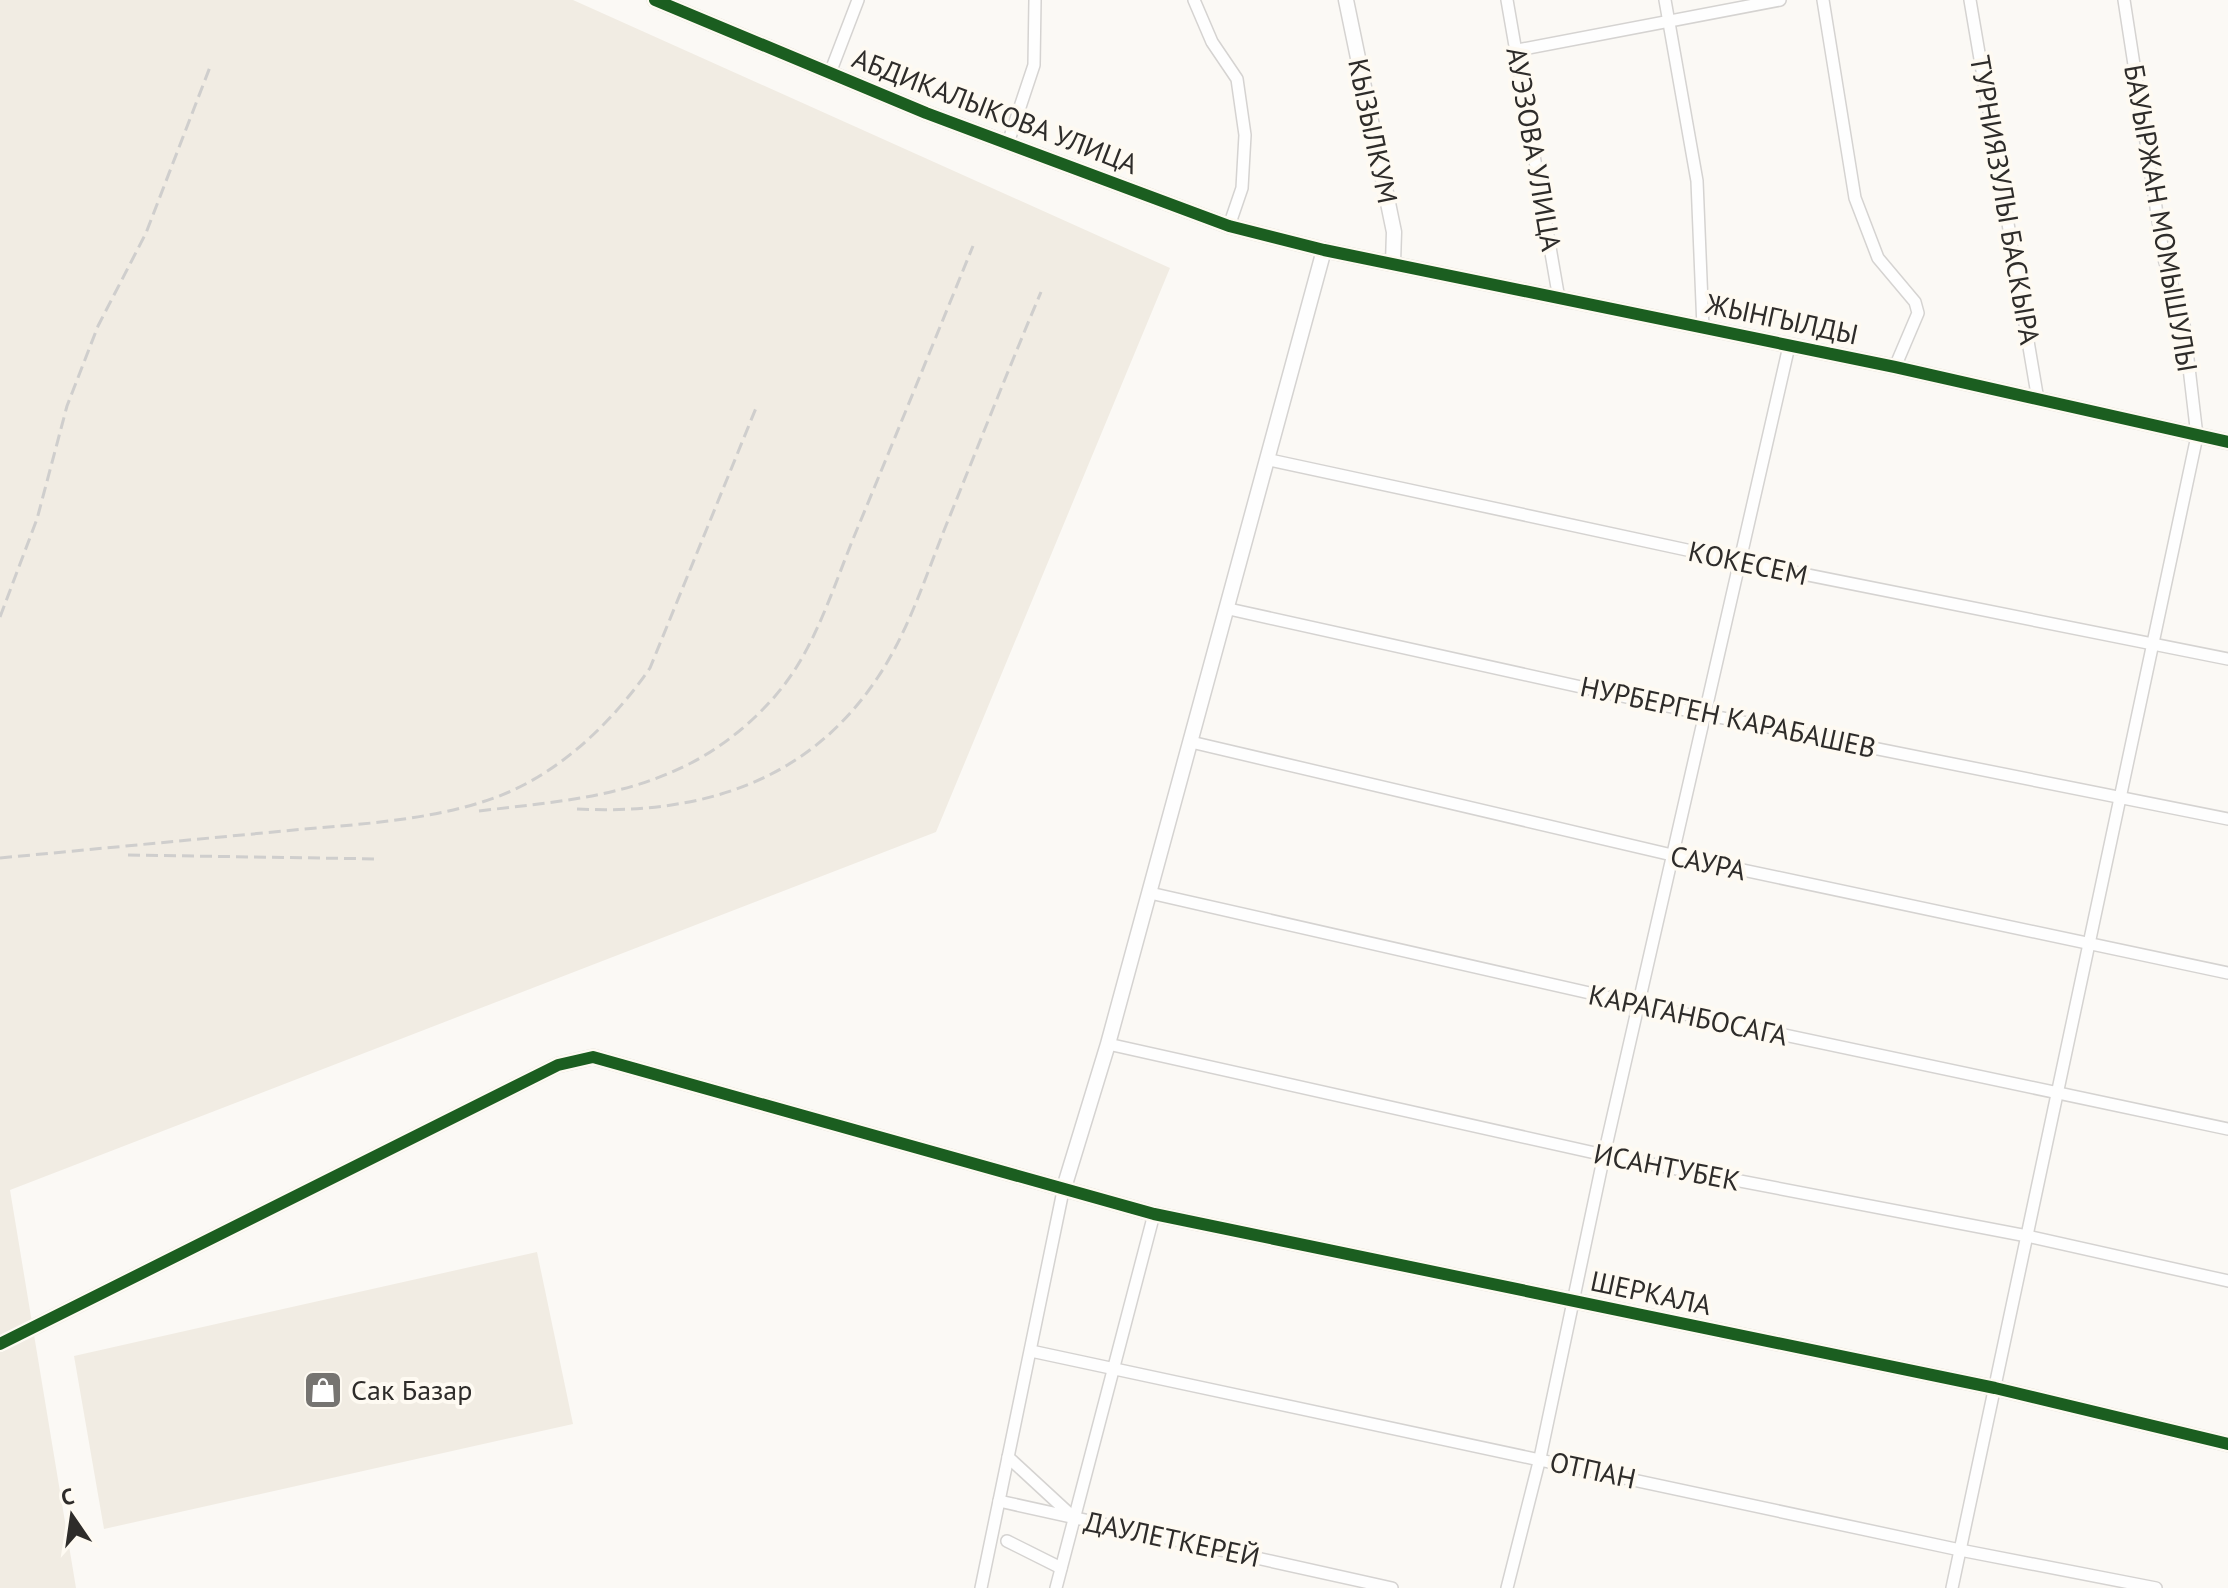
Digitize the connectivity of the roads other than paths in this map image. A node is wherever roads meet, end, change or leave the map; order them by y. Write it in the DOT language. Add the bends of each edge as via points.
graph roads {
  1 [pos="655,0"];
  2 [pos="858,0"];
  3 [pos="1035,0"];
  4 [pos="1194,0"];
  5 [pos="1346,0"];
  6 [pos="1507,0"];
  7 [pos="1665,0"];
  8 [pos="1780,0"];
  9 [pos="1823,0"];
  10 [pos="1970,0"];
  11 [pos="2124,0"];
  12 [pos="676,4"];
  13 [pos="1670,22"];
  14 [pos="1518,50"];
  15 [pos="830,73"];
  16 [pos="1008,143"];
  17 [pos="1229,226"];
  18 [pos="1324,250"];
  19 [pos="1393,263"];
  20 [pos="1559,299"];
  21 [pos="1703,328"];
  22 [pos="1789,346"];
  23 [pos="1895,367"];
  24 [pos="2038,400"];
  25 [pos="2197,436"];
  26 [pos="2228,442"];
  27 [pos="1270,460"];
  28 [pos="1738,561"];
  29 [pos="1229,609"];
  30 [pos="2153,643"];
  31 [pos="2228,659"];
  32 [pos="1703,714"];
  33 [pos="1191,742"];
  34 [pos="2121,797"];
  35 [pos="2228,819"];
  36 [pos="1672,855"];
  37 [pos="1150,893"];
  38 [pos="2089,945"];
  39 [pos="2228,973"];
  40 [pos="1638,1004"];
  41 [pos="1108,1044"];
  42 [pos="2057,1095"];
  43 [pos="2228,1129"];
  44 [pos="1604,1155"];
  45 [pos="1063,1191"];
  46 [pos="1154,1214"];
  47 [pos="2027,1236"];
  48 [pos="2228,1281"];
  49 [pos="1572,1301"];
  50 [pos="0,1344"];
  51 [pos="1031,1351"];
  52 [pos="1112,1371"];
  53 [pos="1995,1388"];
  54 [pos="2228,1444"];
  55 [pos="1008,1457"];
  56 [pos="1540,1458"];
  57 [pos="999,1501"];
  58 [pos="1073,1518"];
  59 [pos="1007,1541"];
  60 [pos="1960,1550"];
  61 [pos="1061,1568"];
  62 [pos="981,1588"];
  63 [pos="1056,1588"];
  64 [pos="1392,1588"];
  65 [pos="1507,1588"];
  66 [pos="1952,1588"];
  67 [pos="2156,1588"];
  1 -- 12 [label="street, АБДИКАЛЫКОВА УЛИЦА"];
  2 -- 15 [label="street"];
  3 -- 16 [label="street" via="1034,65"];
  4 -- 17 [label="street" via="1212,42 1237,79 1245,135 1242,188"];
  5 -- 19 [label="street, КЫЗЫЛКУМ" via="1394,232"];
  6 -- 14 [label="street, АУЭЗОВА УЛИЦА"];
  7 -- 13 [label="street"];
  8 -- 13 [label="street"];
  9 -- 23 [label="street" via="1855,198 1878,258 1915,302 1918,313"];
  10 -- 24 [label="street, ТУРНИЯЗУЛЫ БАСКЫРА"];
  11 -- 25 [label="street, БАУЫРЖАН МОМЫШУЛЫ" via="2164,259 2184,325"];
  12 -- 15 [label="street, АБДИКАЛЫКОВА УЛИЦА"];
  13 -- 14 [label="street"];
  13 -- 21 [label="street" via="1697,181"];
  14 -- 20 [label="street, АУЭЗОВА УЛИЦА"];
  15 -- 16 [label="street, АБДИКАЛЫКОВА УЛИЦА"];
  16 -- 17 [label="street, АБДИКАЛЫКОВА УЛИЦА"];
  17 -- 18 [label="street, АБДИКАЛЫКОВА УЛИЦА"];
  18 -- 19 [label="street, ЖЫНГЫЛДЫ"];
  18 -- 27 [label="street"];
  19 -- 20 [label="street, ЖЫНГЫЛДЫ"];
  20 -- 21 [label="street, ЖЫНГЫЛДЫ"];
  21 -- 22 [label="street, ЖЫНГЫЛДЫ"];
  22 -- 23 [label="street, ЖЫНГЫЛДЫ"];
  22 -- 28 [label="street"];
  23 -- 24 [label="street, ЖЫНГЫЛДЫ"];
  24 -- 25 [label="street, ЖЫНГЫЛДЫ"];
  25 -- 26 [label="street, ЖЫНГЫЛДЫ"];
  25 -- 30 [label="street, БАУЫРЖАН МОМЫШУЛЫ"];
  27 -- 28 [label="street, КОКЕСЕМ"];
  27 -- 29 [label="street"];
  28 -- 30 [label="street, КОКЕСЕМ"];
  28 -- 32 [label="street"];
  29 -- 32 [label="street, НУРБЕРГЕН КАРАБАШЕВ"];
  29 -- 33 [label="street"];
  30 -- 31 [label="street, КОКЕСЕМ"];
  30 -- 34 [label="street, БАУЫРЖАН МОМЫШУЛЫ"];
  32 -- 34 [label="street, НУРБЕРГЕН КАРАБАШЕВ"];
  32 -- 36 [label="street"];
  33 -- 36 [label="street, САУРА"];
  33 -- 37 [label="street"];
  34 -- 35 [label="street, НУРБЕРГЕН КАРАБАШЕВ"];
  34 -- 38 [label="street, БАУЫРЖАН МОМЫШУЛЫ"];
  36 -- 38 [label="street, САУРА"];
  36 -- 40 [label="street"];
  37 -- 40 [label="street, КАРАГАНБОСАГА"];
  37 -- 41 [label="street"];
  38 -- 39 [label="street, САУРА"];
  38 -- 42 [label="street, БАУЫРЖАН МОМЫШУЛЫ"];
  40 -- 42 [label="street, КАРАГАНБОСАГА"];
  40 -- 44 [label="street"];
  41 -- 44 [label="street, ИСАНТУБЕК"];
  41 -- 45 [label="street"];
  42 -- 43 [label="street, КАРАГАНБОСАГА"];
  42 -- 47 [label="street, БАУЫРЖАН МОМЫШУЛЫ"];
  44 -- 47 [label="street, ИСАНТУБЕК"];
  44 -- 49 [label="street"];
  45 -- 46 [label="street, ШЕРКАЛА"];
  45 -- 50 [label="street, ШЕРКАЛА" via="593,1057 577,1059"];
  45 -- 51 [label="street"];
  46 -- 49 [label="street, ШЕРКАЛА"];
  46 -- 52 [label="street"];
  47 -- 48 [label="street, ИСАНТУБЕК"];
  47 -- 53 [label="street, БАУЫРЖАН МОМЫШУЛЫ"];
  49 -- 53 [label="street, ШЕРКАЛА"];
  49 -- 56 [label="street"];
  51 -- 52 [label="street, ОТПАН"];
  51 -- 55 [label="street"];
  52 -- 56 [label="street, ОТПАН"];
  52 -- 58 [label="street"];
  53 -- 54 [label="street, ШЕРКАЛА"];
  53 -- 60 [label="street, БАУЫРЖАН МОМЫШУЛЫ"];
  55 -- 57 [label="street"];
  55 -- 58 [label="street"];
  56 -- 60 [label="street, ОТПАН"];
  56 -- 65 [label="street"];
  57 -- 58 [label="street, ДАУЛЕТКЕРЕЙ"];
  57 -- 62 [label="street"];
  58 -- 61 [label="street"];
  58 -- 64 [label="street, ДАУЛЕТКЕРЕЙ"];
  59 -- 61 [label="street"];
  60 -- 66 [label="street, БАУЫРЖАН МОМЫШУЛЫ"];
  60 -- 67 [label="street, ОТПАН"];
  61 -- 63 [label="street"];
}
